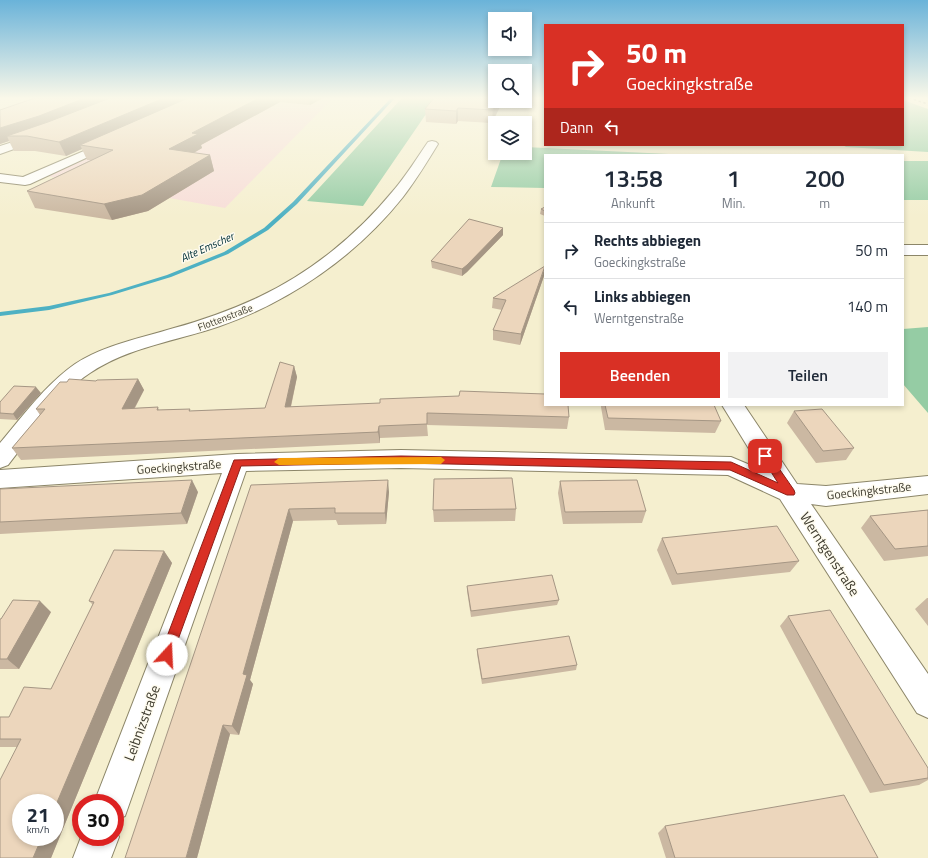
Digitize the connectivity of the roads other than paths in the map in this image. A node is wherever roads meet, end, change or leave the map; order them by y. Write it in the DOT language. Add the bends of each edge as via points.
graph roads {
  1 [pos="35,138"];
  2 [pos="121,138"];
  3 [pos="432,144"];
  4 [pos="0,150"];
  5 [pos="0,178"];
  6 [pos="904,250"];
  7 [pos="928,250"];
  8 [pos="734,406"];
  9 [pos="0,459"];
  10 [pos="237,463"];
  11 [pos="0,479"];
  12 [pos="928,485"];
  13 [pos="790,493"];
  14 [pos="928,702"];
  15 [pos="115,794"];
  16 [pos="97,846"];
  17 [pos="92,858"];
  1 -- 4 [label="street"];
  2 -- 5 [label="street" via="25,182"];
  3 -- 9 [label="street, Flottenstraße" via="385,208 332,259 264,302 187,331 103,357 83,368 56,391"];
  6 -- 7 [label="street"];
  8 -- 13 [label="street, Werntgenstraße"];
  10 -- 11 [label="street, Goeckingkstraße"];
  10 -- 13 [label="street, Goeckingkstraße" via="401,460 731,466"];
  10 -- 15 [label="street, Leibnizstraße"];
  12 -- 13 [label="street, Goeckingkstraße" via="826,496"];
  13 -- 14 [label="street, Werntgenstraße"];
  16 -- 17 [label="street"];
}
